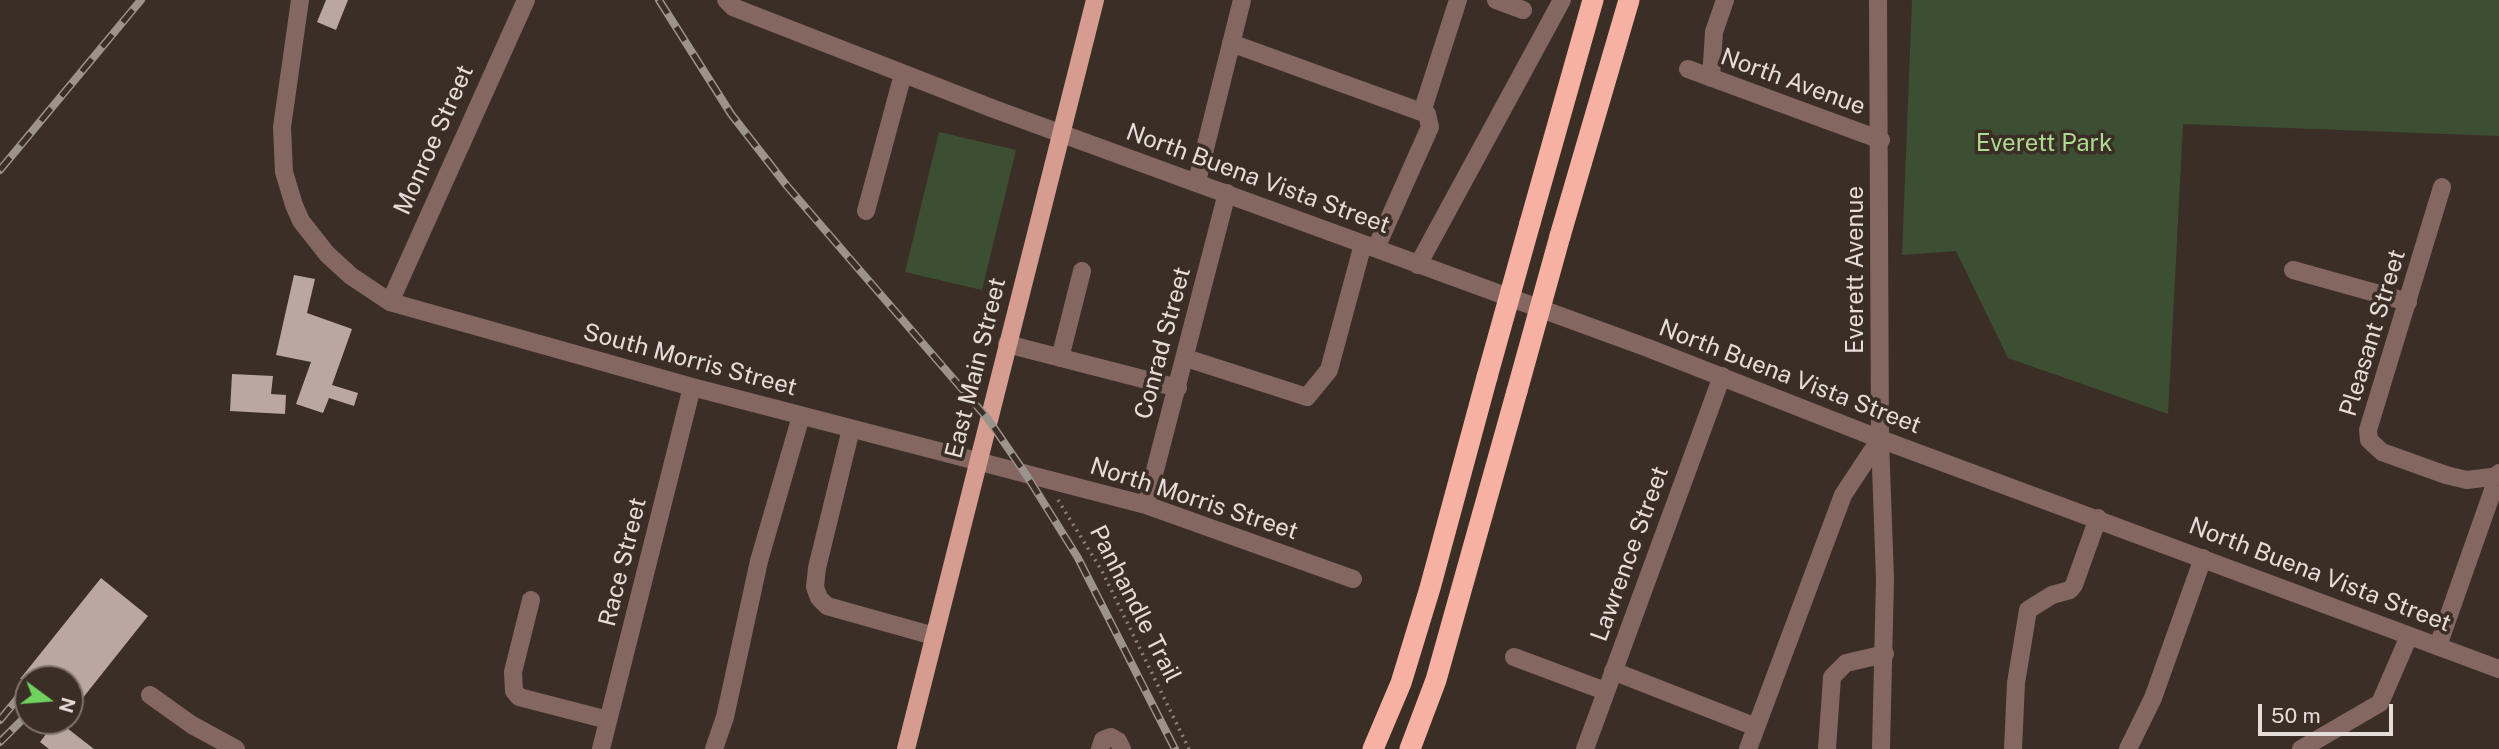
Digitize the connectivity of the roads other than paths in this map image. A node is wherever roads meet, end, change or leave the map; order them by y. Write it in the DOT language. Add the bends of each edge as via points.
graph roads {
  1 [pos="300,0"];
  2 [pos="526,0"];
  3 [pos="1095,0"];
  4 [pos="1242,0"];
  5 [pos="1458,0"];
  6 [pos="1496,0"];
  7 [pos="1562,0"];
  8 [pos="1593,0"];
  9 [pos="1629,0"];
  10 [pos="1726,0"];
  11 [pos="1878,0"];
  12 [pos="732,3"];
  13 [pos="1522,10"];
  14 [pos="1230,43"];
  15 [pos="1688,69"];
  16 [pos="903,74"];
  17 [pos="1711,78"];
  18 [pos="1422,112"];
  19 [pos="1061,134"];
  20 [pos="1881,140"];
  21 [pos="1197,181"];
  22 [pos="2442,187"];
  23 [pos="1227,193"];
  24 [pos="866,211"];
  25 [pos="1369,246"];
  26 [pos="1418,265"];
  27 [pos="2293,270"];
  28 [pos="1082,271"];
  29 [pos="390,302"];
  30 [pos="2408,302"];
  31 [pos="1007,344"];
  32 [pos="1059,358"];
  33 [pos="1186,358"];
  34 [pos="1722,376"];
  35 [pos="692,387"];
  36 [pos="1178,388"];
  37 [pos="801,416"];
  38 [pos="851,429"];
  39 [pos="1880,439"];
  40 [pos="979,461"];
  41 [pos="2499,475"];
  42 [pos="1146,505"];
  43 [pos="2098,518"];
  44 [pos="2203,558"];
  45 [pos="1353,579"];
  46 [pos="531,600"];
  47 [pos="934,636"];
  48 [pos="2410,636"];
  49 [pos="2438,646"];
  50 [pos="1885,654"];
  51 [pos="1514,657"];
  52 [pos="2499,669"];
  53 [pos="1613,671"];
  54 [pos="1605,691"];
  55 [pos="150,695"];
  56 [pos="608,720"];
  57 [pos="1756,727"];
  58 [pos="2305,748"];
  59 [pos="236,749"];
  60 [pos="601,749"];
  61 [pos="714,749"];
  62 [pos="906,749"];
  63 [pos="1100,749"];
  64 [pos="1122,749"];
  65 [pos="1373,749"];
  66 [pos="1410,749"];
  67 [pos="1585,749"];
  68 [pos="1748,749"];
  69 [pos="1827,749"];
  70 [pos="1881,749"];
  71 [pos="2012,749"];
  72 [pos="2128,749"];
  1 -- 29 [label="street, South Morris Street" via="282,127 290,194 301,221 327,254"];
  2 -- 29 [label="street, Monroe Street"];
  3 -- 19 [label="main road, East Main Street"];
  4 -- 14 [label="street"];
  5 -- 18 [label="street"];
  6 -- 13 [label="street"];
  7 -- 26 [label="street"];
  8 -- 65 [label="highway, bridge" via="1430,588 1401,683"];
  9 -- 66 [label="highway, bridge" via="1436,680"];
  10 -- 17 [label="street" via="1714,32"];
  11 -- 20 [label="street, Everett Avenue"];
  12 -- 16 [label="street, North Buena Vista Street"];
  14 -- 18 [label="street"];
  14 -- 21 [label="street"];
  15 -- 17 [label="street, North Avenue"];
  16 -- 19 [label="street, North Buena Vista Street"];
  16 -- 24 [label="street"];
  17 -- 20 [label="street, North Avenue"];
  18 -- 25 [label="street" via="1430,127"];
  19 -- 21 [label="street, North Buena Vista Street"];
  19 -- 31 [label="main road, East Main Street"];
  20 -- 39 [label="street, Everett Avenue"];
  21 -- 23 [label="street, North Buena Vista Street"];
  22 -- 30 [label="street, Pleasant Street"];
  23 -- 25 [label="street, North Buena Vista Street"];
  23 -- 33 [label="street, Conrad Street"];
  25 -- 26 [label="street, North Buena Vista Street"];
  25 -- 33 [label="street" via="1329,370 1307,397"];
  26 -- 34 [label="street, North Buena Vista Street"];
  27 -- 30 [label="street"];
  28 -- 32 [label="street"];
  29 -- 35 [label="street, South Morris Street"];
  30 -- 41 [label="street, Pleasant Street" via="2368,429 2371,444 2392,457 2458,478"];
  31 -- 32 [label="street"];
  31 -- 40 [label="main road, East Main Street"];
  32 -- 36 [label="street"];
  33 -- 36 [label="street, Conrad Street"];
  34 -- 39 [label="street, North Buena Vista Street"];
  34 -- 53 [label="street, Lawrence Street"];
  35 -- 37 [label="street, South Morris Street"];
  35 -- 56 [label="street, Race Street"];
  36 -- 42 [label="street, Conrad Street"];
  37 -- 38 [label="street, South Morris Street"];
  37 -- 61 [label="street" via="759,561"];
  38 -- 40 [label="street, South Morris Street"];
  38 -- 47 [label="street" via="817,568 818,598 827,606"];
  39 -- 43 [label="street, North Buena Vista Street"];
  39 -- 50 [label="street, Everett Avenue"];
  39 -- 57 [label="street" via="1843,495"];
  40 -- 42 [label="street, North Morris Street"];
  40 -- 47 [label="main road, East Main Street"];
  41 -- 49 [label="street"];
  42 -- 45 [label="street, North Morris Street"];
  43 -- 44 [label="street, North Buena Vista Street"];
  43 -- 71 [label="street" via="2074,585 2028,610 2016,683"];
  44 -- 48 [label="street, North Buena Vista Street"];
  44 -- 72 [label="street" via="2153,698"];
  46 -- 56 [label="street" via="513,672 514,691 519,697"];
  47 -- 62 [label="main road, East Main Street"];
  48 -- 49 [label="street, North Buena Vista Street"];
  48 -- 58 [label="street" via="2380,703"];
  49 -- 52 [label="street, North Buena Vista Street"];
  50 -- 69 [label="street" via="1846,663 1832,677"];
  50 -- 70 [label="street, Everett Avenue"];
  51 -- 54 [label="street"];
  53 -- 54 [label="street, Lawrence Street"];
  53 -- 57 [label="street"];
  54 -- 67 [label="street, Lawrence Street"];
  55 -- 59 [label="street"];
  56 -- 60 [label="street, Race Street"];
  57 -- 68 [label="street"];
  63 -- 64 [label="street" via="1102,740 1111,737"];
}
